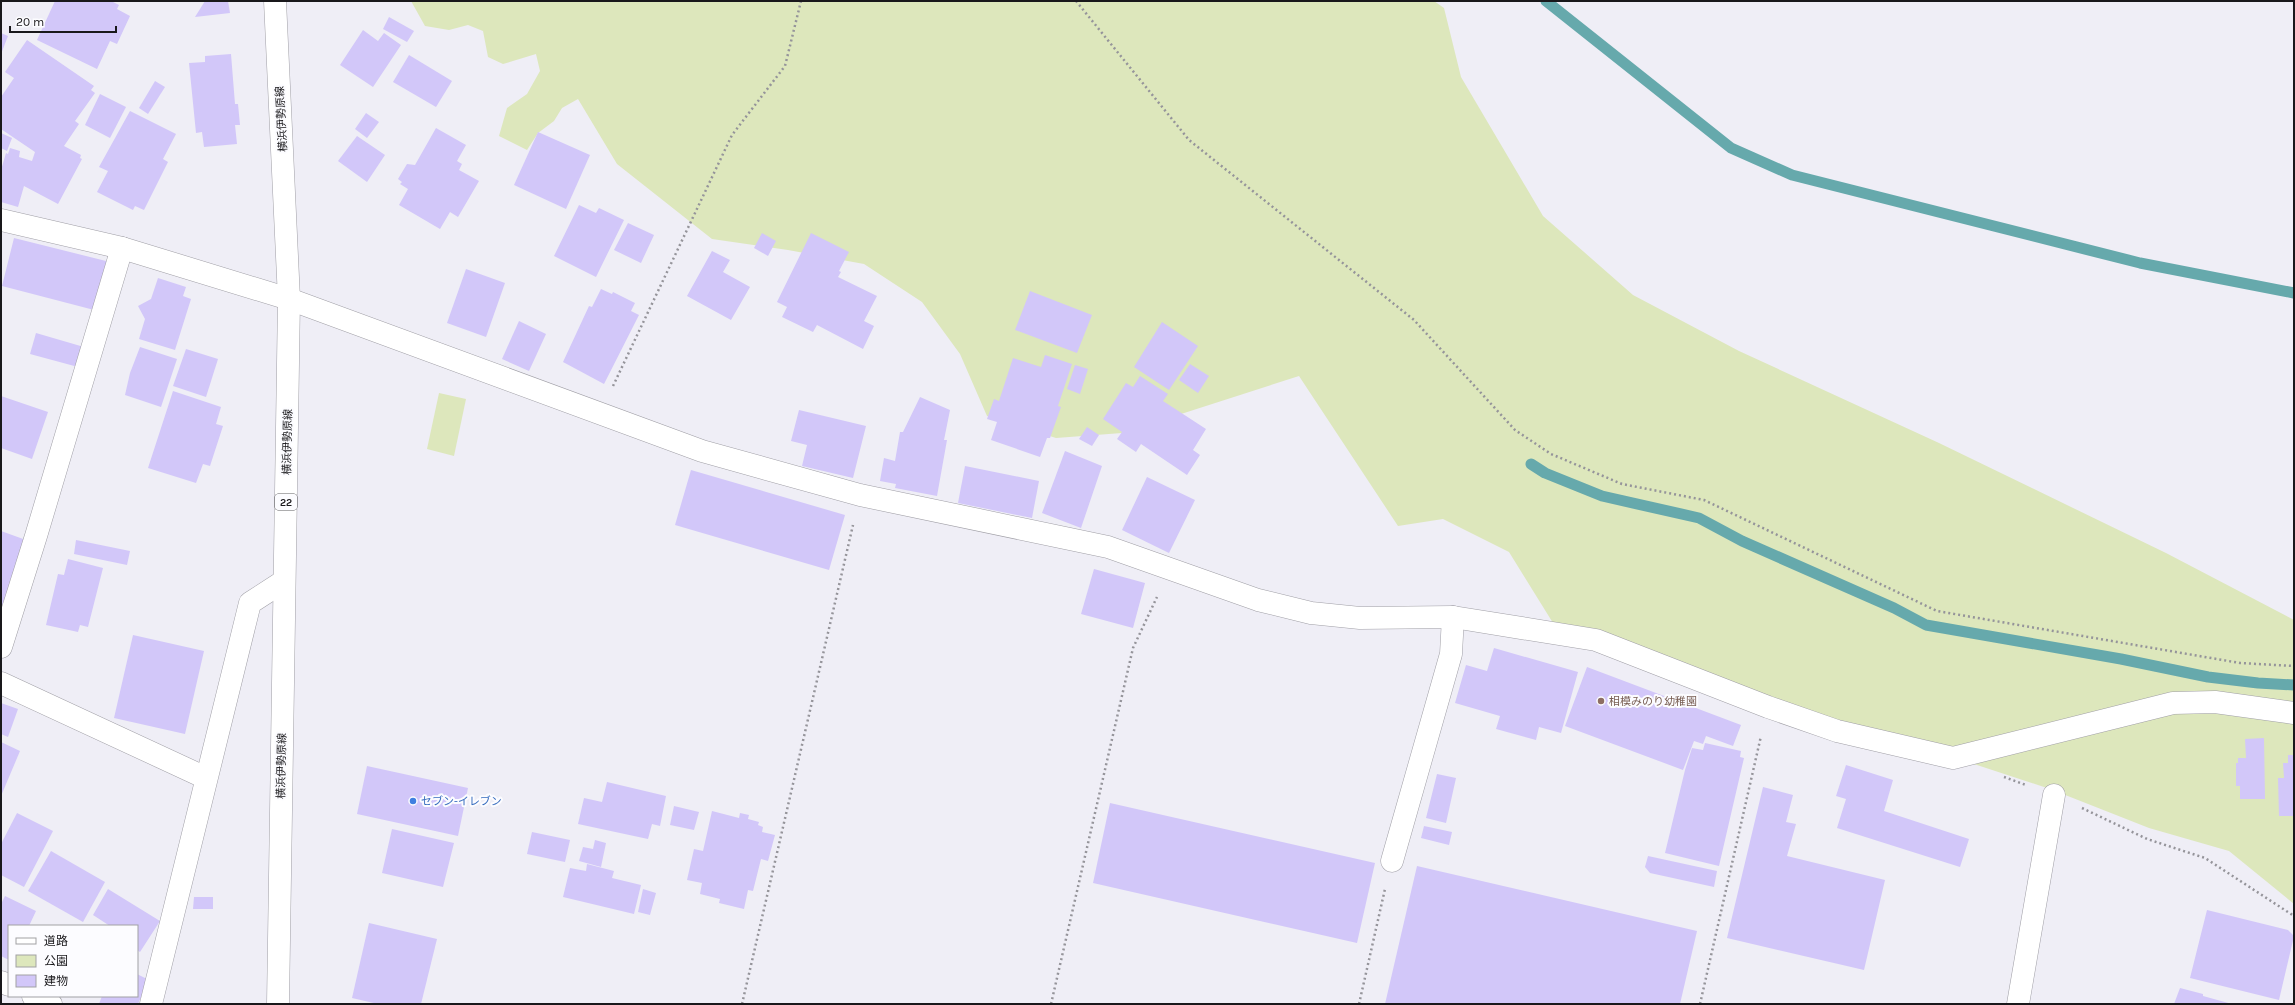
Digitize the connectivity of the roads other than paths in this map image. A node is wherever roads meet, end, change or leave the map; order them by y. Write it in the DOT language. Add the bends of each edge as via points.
graph roads {
  1 [pos="275,1"];
  2 [pos="1,220"];
  3 [pos="122,248"];
  4 [pos="289,299"];
  5 [pos="284,581"];
  6 [pos="1454,617"];
  7 [pos="1,647"];
  8 [pos="1,683"];
  9 [pos="2294,713"];
  10 [pos="206,778"];
  11 [pos="2054,795"];
  12 [pos="1392,861"];
  13 [pos="35,997"];
  14 [pos="51,1004"];
  15 [pos="151,1004"];
  16 [pos="278,1004"];
  17 [pos="2018,1004"];
  1 -- 4 [label="street, 横浜伊勢原線 / 22"];
  2 -- 3 [label="street"];
  3 -- 4 [label="street"];
  3 -- 7 [label="street"];
  4 -- 5 [label="street, 横浜伊勢原線 / 22"];
  4 -- 6 [label="street" via="702,451 860,495 1108,547 1258,600 1311,612 1360,618"];
  5 -- 10 [label="street" via="250,602"];
  5 -- 16 [label="street, 横浜伊勢原線 / 22"];
  6 -- 9 [label="street" via="1596,640 1837,731 1953,758 2173,703 2215,702"];
  6 -- 12 [label="street" via="1451,654"];
  8 -- 10 [label="street"];
  10 -- 15 [label="street"];
  11 -- 17 [label="street"];
  13 -- 14 [label="street"];
}
